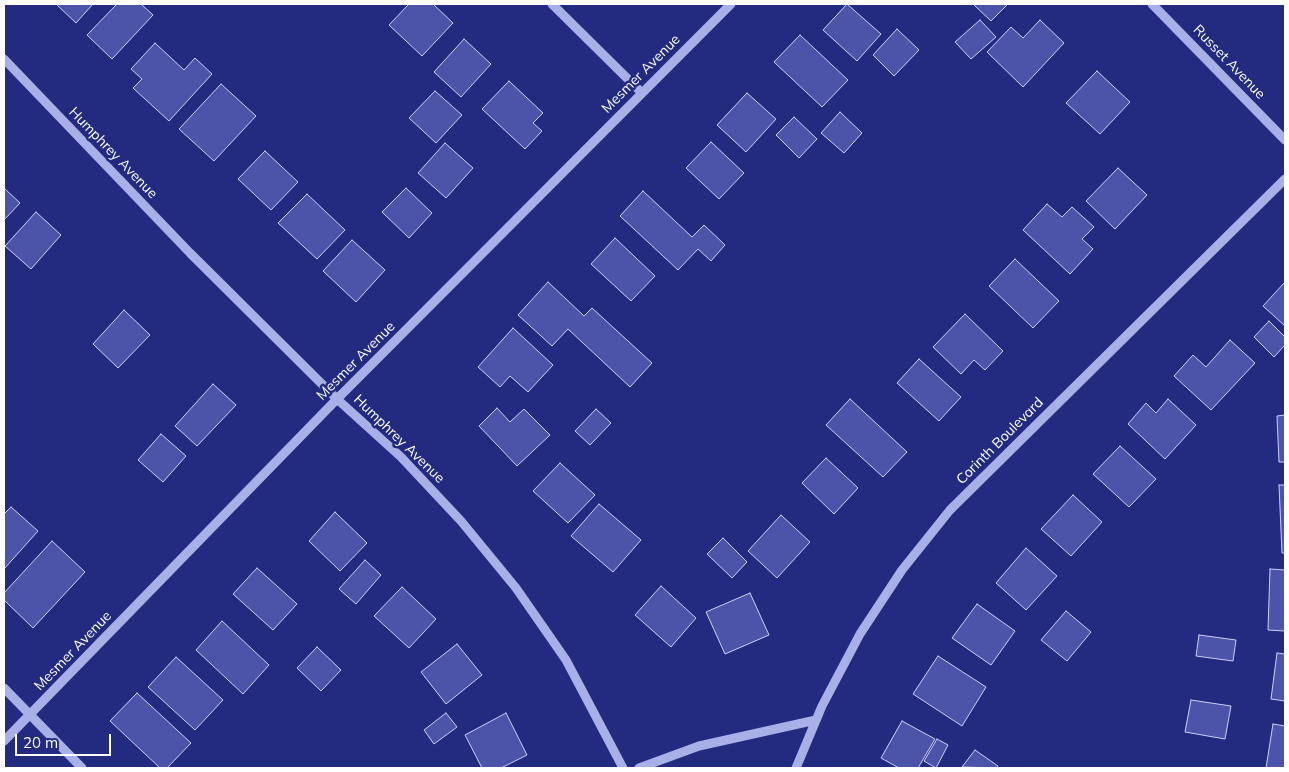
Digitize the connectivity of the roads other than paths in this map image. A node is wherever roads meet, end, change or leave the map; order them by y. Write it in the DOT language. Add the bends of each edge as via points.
graph roads {
  1 [pos="552,4"];
  2 [pos="731,4"];
  3 [pos="1152,4"];
  4 [pos="4,59"];
  5 [pos="642,93"];
  6 [pos="1285,140"];
  7 [pos="1285,179"];
  8 [pos="337,399"];
  9 [pos="4,688"];
  10 [pos="30,715"];
  11 [pos="816,720"];
  12 [pos="4,741"];
  13 [pos="82,768"];
  14 [pos="623,768"];
  15 [pos="639,768"];
  16 [pos="796,768"];
  1 -- 5 [label="street"];
  2 -- 5 [label="street, Mesmer Avenue"];
  3 -- 6 [label="street, Russet Avenue"];
  4 -- 8 [label="street, Humphrey Avenue"];
  5 -- 8 [label="street, Mesmer Avenue"];
  7 -- 11 [label="street, Corinth Boulevard" via="950,510 902,570 860,634"];
  8 -- 10 [label="street, Mesmer Avenue"];
  8 -- 14 [label="street, Humphrey Avenue" via="421,478 516,588 566,660"];
  9 -- 10 [label="street"];
  10 -- 12 [label="street, Mesmer Avenue"];
  10 -- 13 [label="street"];
  11 -- 15 [label="street" via="699,746"];
  11 -- 16 [label="street, Corinth Boulevard"];
}
